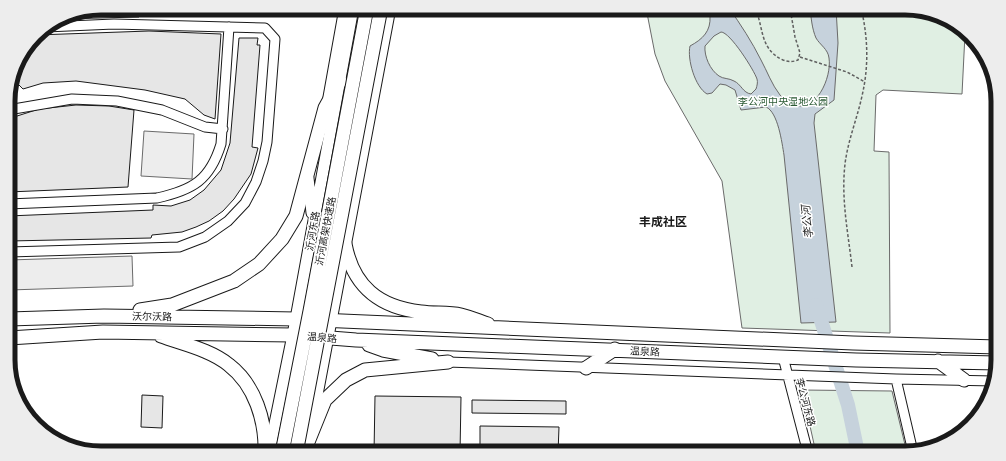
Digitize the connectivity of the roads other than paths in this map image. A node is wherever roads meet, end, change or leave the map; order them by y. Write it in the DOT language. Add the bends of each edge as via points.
graph roads {
  1 [pos="343,15"];
  2 [pos="352,15"];
  3 [pos="366,15"];
  4 [pos="380,15"];
  5 [pos="389,15"];
  6 [pos="59,26"];
  7 [pos="229,27"];
  8 [pos="340,81"];
  9 [pos="326,108"];
  10 [pos="15,109"];
  11 [pos="223,129"];
  12 [pos="307,176"];
  13 [pos="15,204"];
  14 [pos="313,226"];
  15 [pos="345,244"];
  16 [pos="15,252"];
  17 [pos="420,312"];
  18 [pos="104,316"];
  19 [pos="15,319"];
  20 [pos="296,319"];
  21 [pos="330,322"];
  22 [pos="390,324"];
  23 [pos="503,329"];
  24 [pos="152,333"];
  25 [pos="293,335"];
  26 [pos="15,338"];
  27 [pos="327,338"];
  28 [pos="356,340"];
  29 [pos="991,347"];
  30 [pos="615,349"];
  31 [pos="783,357"];
  32 [pos="938,361"];
  33 [pos="448,362"];
  34 [pos="991,363"];
  35 [pos="586,368"];
  36 [pos="787,374"];
  37 [pos="896,379"];
  38 [pos="964,380"];
  39 [pos="988,381"];
  40 [pos="265,446"];
  41 [pos="270,446"];
  42 [pos="283,446"];
  43 [pos="297,446"];
  44 [pos="307,446"];
  45 [pos="308,446"];
  46 [pos="806,446"];
  47 [pos="912,446"];
  1 -- 9 [label="street"];
  2 -- 8 [label="main road, 沂河东路"];
  3 -- 42 [label="highway, 沂河高架快速路, bridge"];
  4 -- 43 [label="highway, 沂河高架快速路, bridge"];
  5 -- 15 [label="main road"];
  6 -- 7 [label="street" via="114,24"];
  7 -- 11 [label="street"];
  7 -- 16 [label="street" via="265,28 275,39 267,142 263,161 245,203 228,221 205,237 179,247"];
  8 -- 9 [label="highway"];
  8 -- 14 [label="main road, 沂河东路"];
  9 -- 12 [label="highway"];
  10 -- 11 [label="street" via="72,99 117,101 162,110 205,127"];
  11 -- 13 [label="street" via="215,162 193,186 176,194 137,200"];
  12 -- 14 [label="main road"];
  12 -- 18 [label="highway" via="296,216 282,239 259,264 234,281 172,305"];
  14 -- 20 [label="main road, 沂河东路"];
  15 -- 17 [label="highway" via="349,262 358,281 394,306"];
  15 -- 21 [label="main road"];
  17 -- 22 [label="highway"];
  17 -- 23 [label="highway" via="461,315"];
  18 -- 19 [label="highway, 沃尔沃路"];
  18 -- 20 [label="highway, 沃尔沃路"];
  20 -- 21 [label="highway, 温泉路"];
  20 -- 25 [label="main road, 沂河东路"];
  21 -- 22 [label="highway, 温泉路"];
  21 -- 27 [label="main road"];
  22 -- 23 [label="highway, 温泉路"];
  23 -- 29 [label="highway, 温泉路"];
  24 -- 25 [label="highway, 沃尔沃路"];
  24 -- 26 [label="highway, 沃尔沃路" via="103,332"];
  24 -- 40 [label="highway" via="207,353 229,365 256,401 264,425"];
  25 -- 27 [label="highway, 温泉路"];
  25 -- 41 [label="main road, 沂河东路"];
  27 -- 28 [label="highway, 温泉路"];
  27 -- 44 [label="main road"];
  28 -- 30 [label="highway, 温泉路"];
  28 -- 33 [label="highway" via="383,350"];
  30 -- 31 [label="highway, 温泉路"];
  30 -- 35 [label="highway"];
  31 -- 32 [label="highway, 温泉路"];
  31 -- 36 [label="street, 李公河东路"];
  32 -- 34 [label="highway, 温泉路"];
  32 -- 38 [label="highway"];
  33 -- 35 [label="street"];
  33 -- 45 [label="highway" via="365,370 346,380 325,400"];
  35 -- 36 [label="street"];
  36 -- 37 [label="street"];
  36 -- 46 [label="street, 李公河东路"];
  37 -- 38 [label="street"];
  37 -- 47 [label="street"];
  38 -- 39 [label="street"];
}
